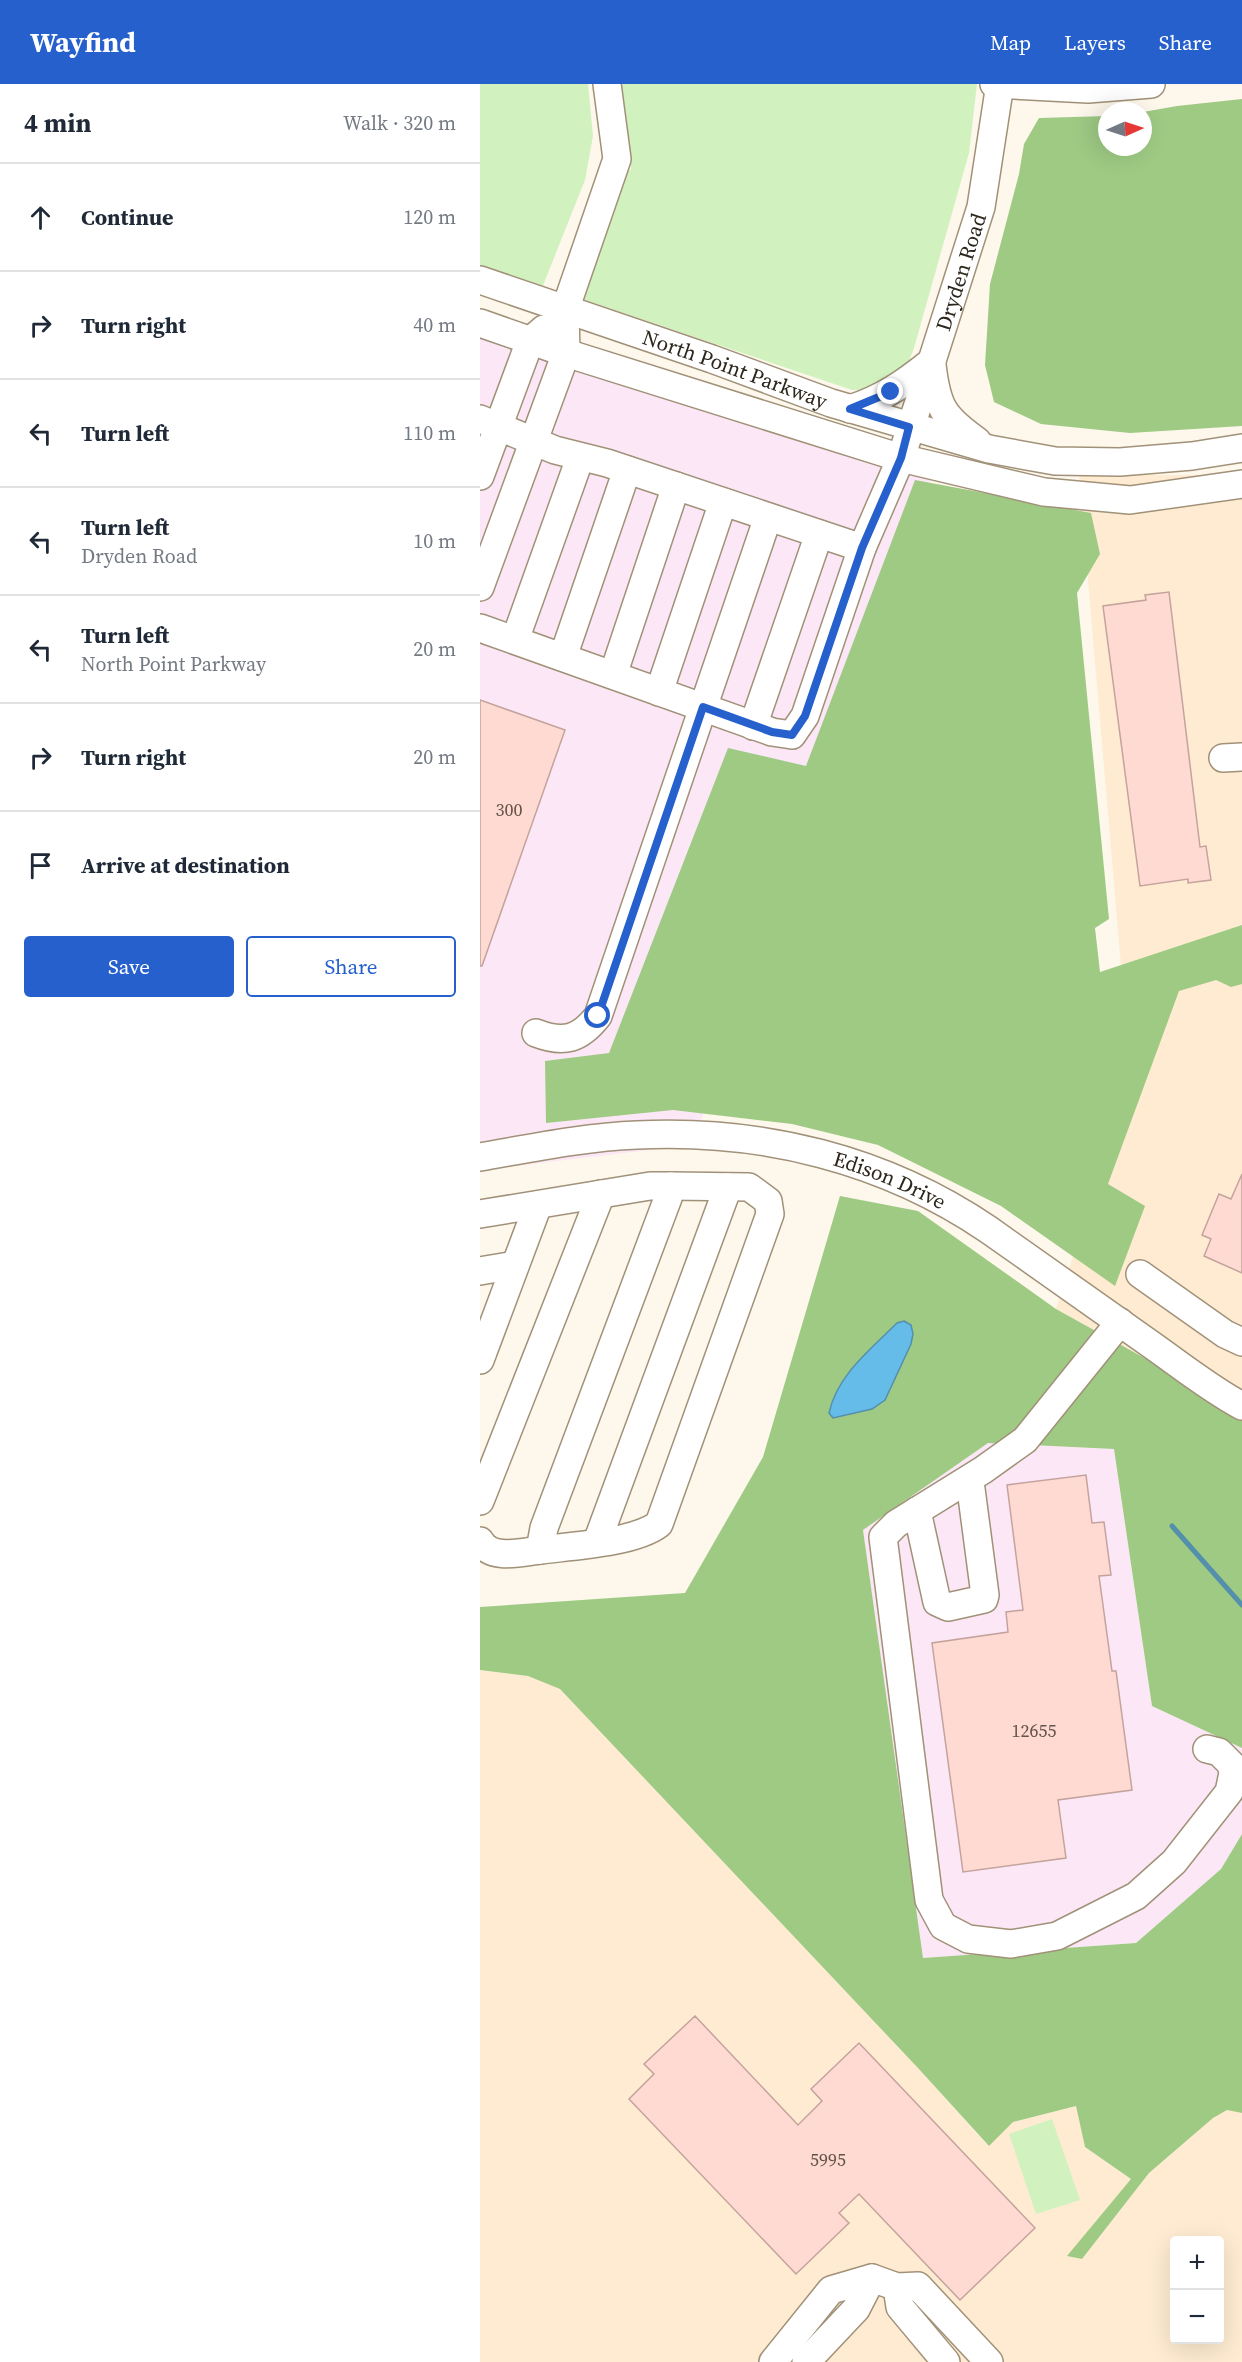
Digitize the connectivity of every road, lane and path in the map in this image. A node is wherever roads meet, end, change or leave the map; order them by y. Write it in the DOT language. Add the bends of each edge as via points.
graph roads {
  1 [pos="607,84"];
  2 [pos="994,84"];
  3 [pos="1000,84"];
  4 [pos="1151,84"];
  5 [pos="480,280"];
  6 [pos="565,310"];
  7 [pos="480,323"];
  8 [pos="530,341"];
  9 [pos="566,353"];
  10 [pos="932,361"];
  11 [pos="850,409"];
  12 [pos="488,423"];
  13 [pos="909,427"];
  14 [pos="534,442"];
  15 [pos="1242,448"];
  16 [pos="989,449"];
  17 [pos="580,458"];
  18 [pos="901,458"];
  19 [pos="627,470"];
  20 [pos="480,476"];
  21 [pos="1242,484"];
  22 [pos="676,486"];
  23 [pos="723,502"];
  24 [pos="768,517"];
  25 [pos="819,534"];
  26 [pos="862,548"];
  27 [pos="480,587"];
  28 [pos="480,628"];
  29 [pos="515,640"];
  30 [pos="563,657"];
  31 [pos="613,675"];
  32 [pos="659,692"];
  33 [pos="703,707"];
  34 [pos="753,726"];
  35 [pos="536,1033"];
  36 [pos="480,1157"];
  37 [pos="671,1186"];
  38 [pos="728,1187"];
  39 [pos="602,1194"];
  40 [pos="538,1204"];
  41 [pos="480,1214"];
  42 [pos="515,1265"];
  43 [pos="480,1270"];
  44 [pos="1140,1274"];
  45 [pos="1120,1322"];
  46 [pos="485,1335"];
  47 [pos="1242,1342"];
  48 [pos="480,1360"];
  49 [pos="1242,1406"];
  50 [pos="965,1482"];
  51 [pos="480,1501"];
  52 [pos="917,1511"];
  53 [pos="597,1542"];
  54 [pos="540,1550"];
  55 [pos="487,1551"];
  56 [pos="1207,1749"];
  57 [pos="872,2278"];
  58 [pos="897,2287"];
  59 [pos="773,2362"];
  60 [pos="806,2362"];
  61 [pos="946,2362"];
  62 [pos="989,2362"];
  1 -- 6 [label="street" via="617,159"];
  2 -- 3 [label="street"];
  3 -- 4 [label="street" via="1088,89"];
  3 -- 10 [label="street, Dryden Road" via="981,207"];
  5 -- 6 [label="street, North Point Parkway"];
  6 -- 8 [label="street"];
  6 -- 9 [label="street"];
  6 -- 11 [label="street, North Point Parkway"];
  7 -- 8 [label="street, North Point Parkway"];
  8 -- 9 [label="street, North Point Parkway"];
  8 -- 12 [label="street"];
  9 -- 14 [label="street"];
  9 -- 18 [label="street, North Point Parkway"];
  10 -- 11 [label="street" via="891,392"];
  10 -- 13 [label="street, Dryden Road"];
  10 -- 16 [label="street" via="941,407 954,425"];
  11 -- 13 [label="street, North Point Parkway"];
  12 -- 14 [label="street"];
  12 -- 20 [label="street"];
  13 -- 16 [label="street, North Point Parkway"];
  13 -- 18 [label="street, Dryden Road"];
  14 -- 17 [label="street"];
  14 -- 27 [label="street"];
  15 -- 16 [label="street, North Point Parkway" via="1120,462 1055,461"];
  17 -- 19 [label="street"];
  17 -- 29 [label="street"];
  18 -- 21 [label="street, North Point Parkway" via="1044,492 1130,500"];
  18 -- 26 [label="street, Dryden Road"];
  19 -- 22 [label="street"];
  19 -- 30 [label="street"];
  22 -- 23 [label="street"];
  22 -- 31 [label="street"];
  23 -- 24 [label="street"];
  23 -- 32 [label="street"];
  24 -- 25 [label="street"];
  24 -- 33 [label="street"];
  25 -- 26 [label="street"];
  25 -- 34 [label="street"];
  26 -- 34 [label="street, Dryden Road" via="805,716 792,735"];
  28 -- 29 [label="street"];
  29 -- 30 [label="street"];
  30 -- 31 [label="street"];
  31 -- 32 [label="street"];
  32 -- 33 [label="street"];
  33 -- 34 [label="street"];
  33 -- 35 [label="street" via="598,1016 586,1031 567,1038 548,1038"];
  36 -- 45 [label="street, Edison Drive" via="635,1135 753,1139 811,1150 920,1190 986,1228"];
  37 -- 38 [label="street"];
  37 -- 39 [label="street"];
  37 -- 54 [label="street" via="544,1528"];
  38 -- 53 [label="street"];
  38 -- 53 [label="street" via="749,1187 768,1201 770,1214 659,1524 649,1532"];
  39 -- 40 [label="street"];
  39 -- 51 [label="street"];
  40 -- 41 [label="street"];
  40 -- 42 [label="street"];
  42 -- 43 [label="street"];
  42 -- 46 [label="street"];
  44 -- 47 [label="street"];
  45 -- 49 [label="street, Edison Drive"];
  45 -- 50 [label="street" via="1025,1440"];
  46 -- 48 [label="street"];
  50 -- 52 [label="street"];
  50 -- 52 [label="street" via="971,1489 984,1599 948,1606 937,1602"];
  52 -- 56 [label="street" via="883,1536 929,1900 943,1926 968,1939 1011,1944 1057,1936 1136,1896 1174,1862 1229,1792 1231,1764 1219,1752"];
  53 -- 54 [label="street"];
  54 -- 55 [label="street"];
  57 -- 58 [label="street"];
  57 -- 59 [label="street" via="831,2290"];
  57 -- 60 [label="street" via="856,2308"];
  58 -- 61 [label="street" via="900,2307"];
  58 -- 62 [label="street" via="918,2286"];
}
